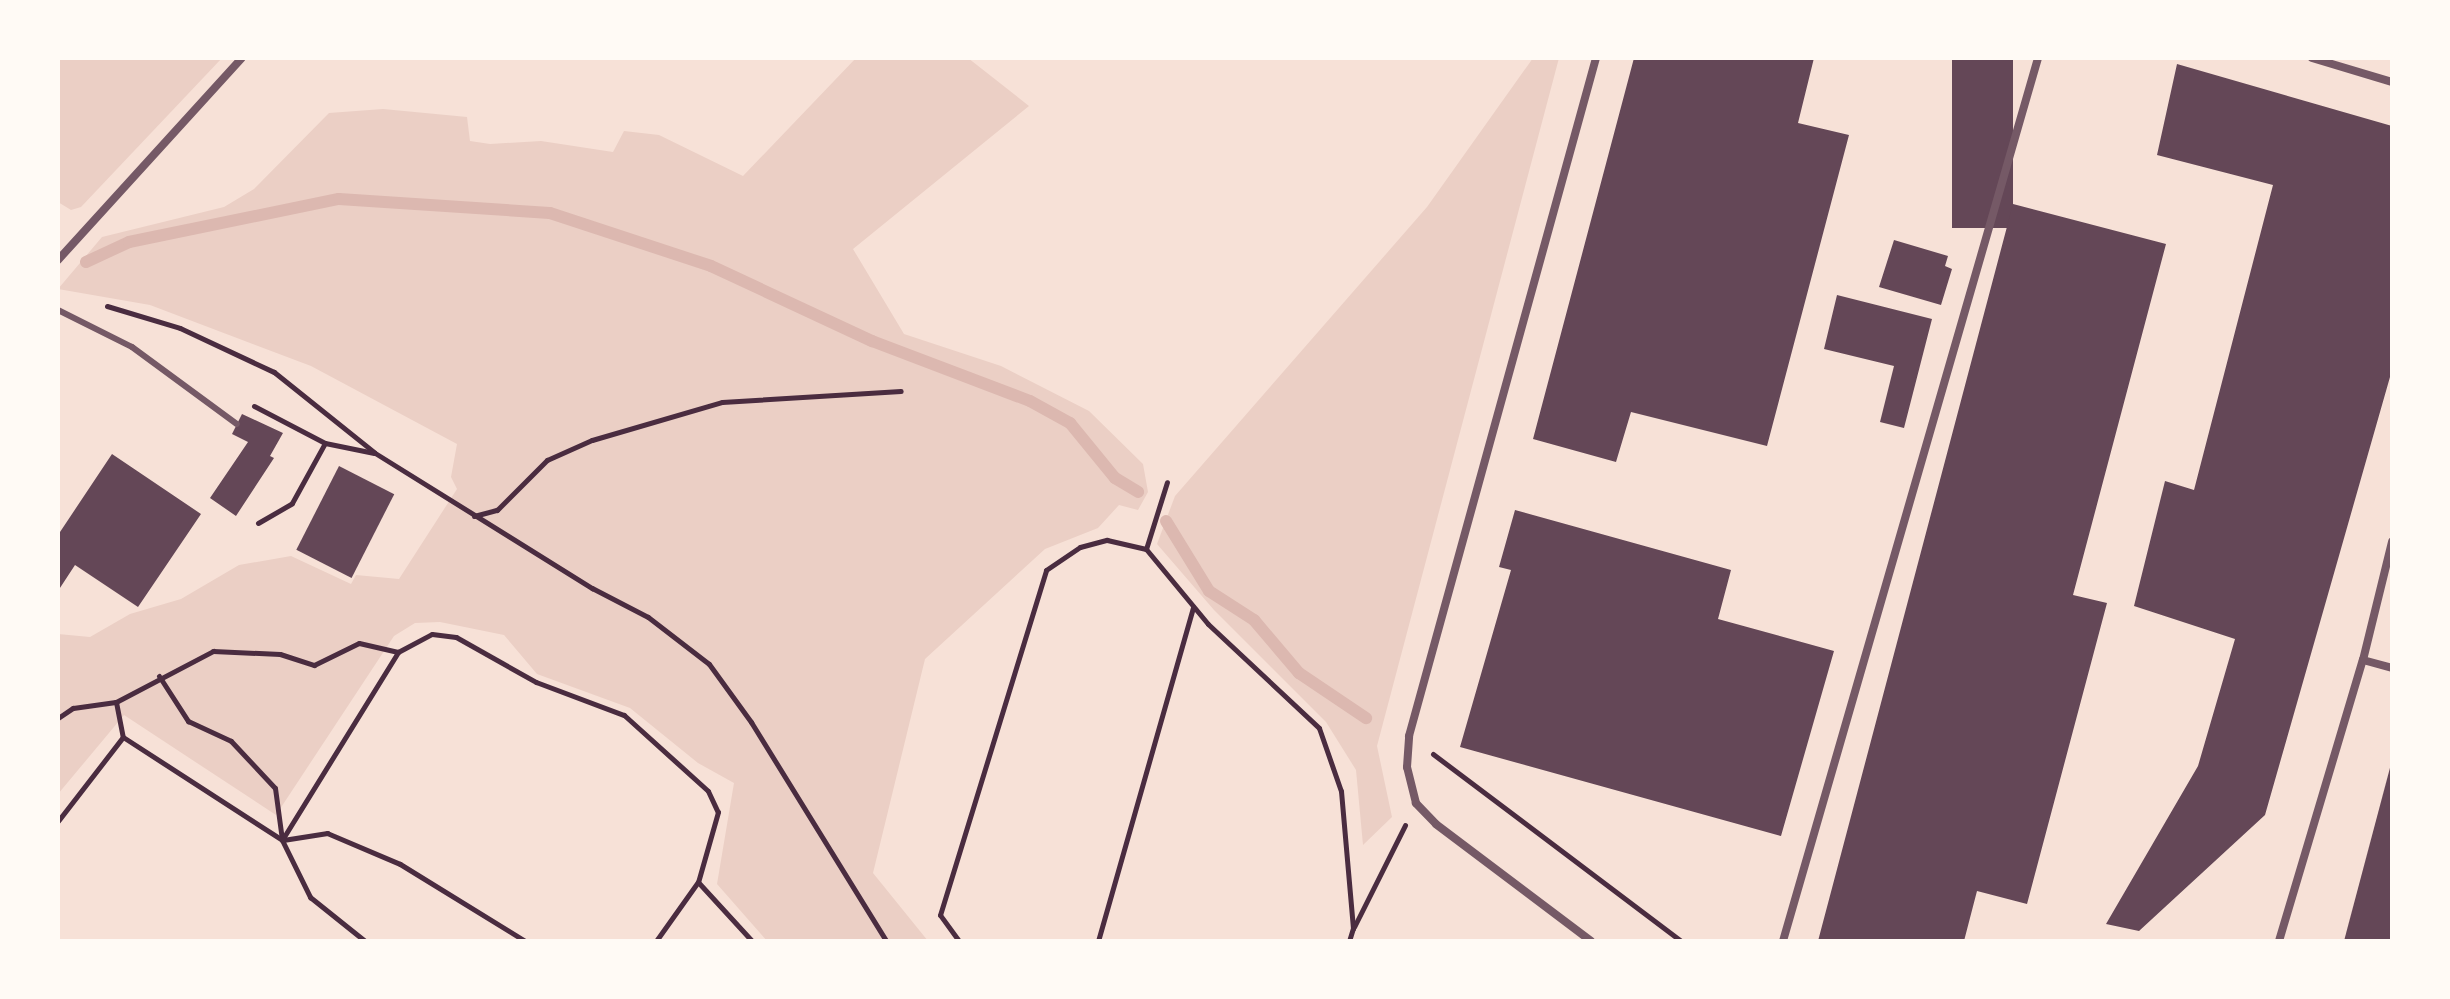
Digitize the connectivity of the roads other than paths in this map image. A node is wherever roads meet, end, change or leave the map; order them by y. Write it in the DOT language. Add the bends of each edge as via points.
graph roads {
  1 [pos="242,58"];
  2 [pos="1596,58"];
  3 [pos="2038,58"];
  4 [pos="2312,58"];
  5 [pos="2392,82"];
  6 [pos="58,260"];
  7 [pos="58,310"];
  8 [pos="237,424"];
  9 [pos="2392,542"];
  10 [pos="2363,660"];
  11 [pos="2392,668"];
  12 [pos="1591,941"];
  13 [pos="1783,941"];
  14 [pos="2279,941"];
  1 -- 6 [label="street"];
  2 -- 12 [label="street" via="1409,736 1407,767 1416,803 1436,824"];
  3 -- 13 [label="street"];
  4 -- 5 [label="street"];
  7 -- 8 [label="lane" via="132,347"];
  9 -- 10 [label="street"];
  10 -- 11 [label="street"];
  10 -- 14 [label="street"];
}
